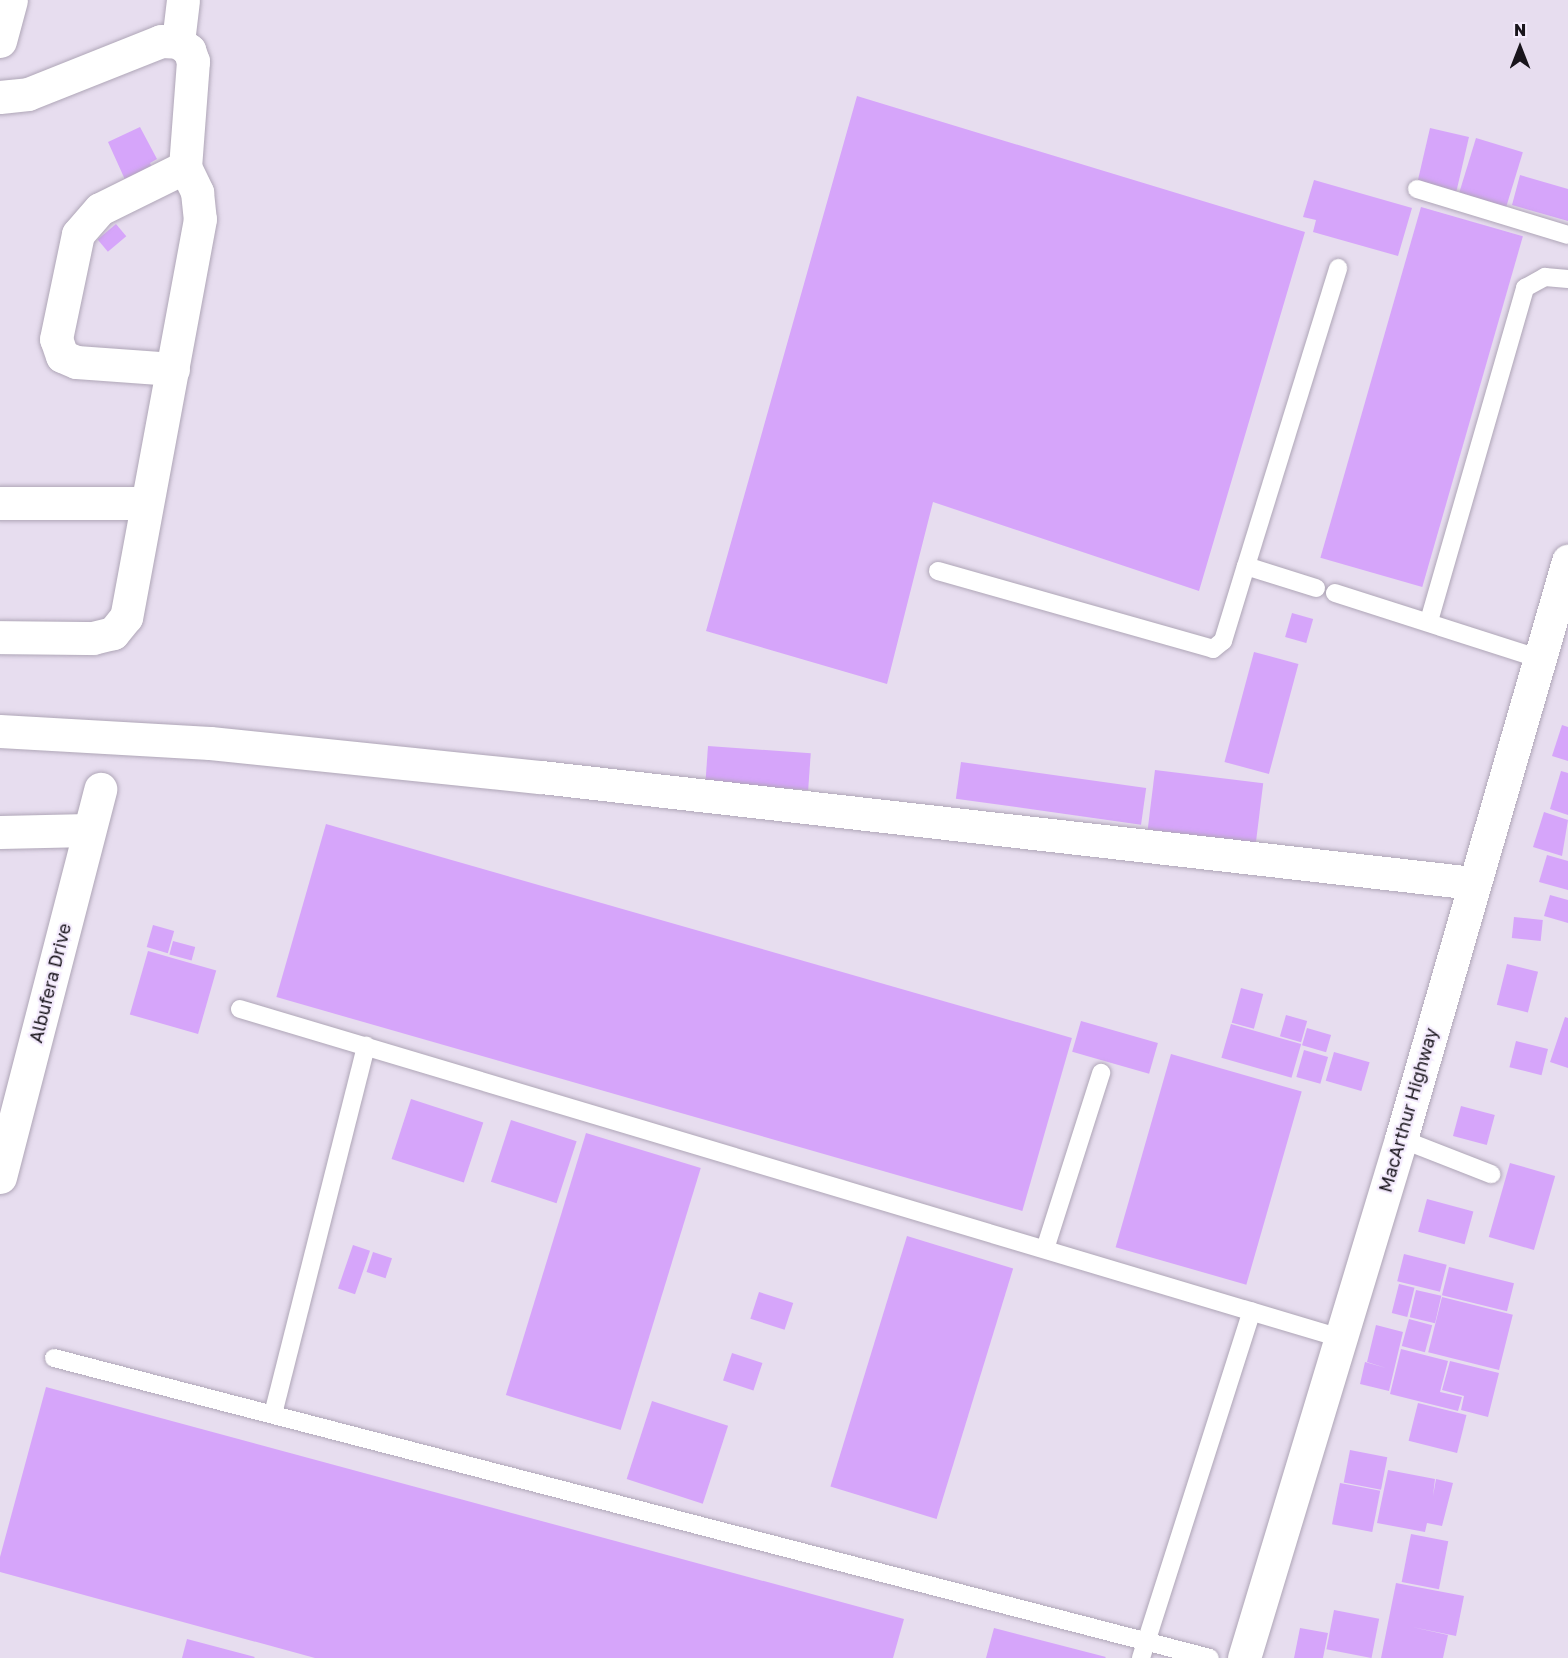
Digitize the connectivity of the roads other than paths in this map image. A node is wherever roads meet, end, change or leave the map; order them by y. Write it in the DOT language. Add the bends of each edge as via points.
graph roads {
  1 [pos="11,0"];
  2 [pos="183,0"];
  3 [pos="0,41"];
  4 [pos="178,42"];
  5 [pos="0,97"];
  6 [pos="185,167"];
  7 [pos="1417,189"];
  8 [pos="1568,235"];
  9 [pos="1338,268"];
  10 [pos="1568,279"];
  11 [pos="173,369"];
  12 [pos="0,503"];
  13 [pos="145,503"];
  14 [pos="1568,561"];
  15 [pos="1246,566"];
  16 [pos="938,571"];
  17 [pos="1316,588"];
  18 [pos="1335,593"];
  19 [pos="1429,621"];
  20 [pos="0,637"];
  21 [pos="1538,658"];
  22 [pos="0,731"];
  23 [pos="100,789"];
  24 [pos="89,830"];
  25 [pos="0,832"];
  26 [pos="1473,883"];
  27 [pos="240,1009"];
  28 [pos="366,1046"];
  29 [pos="1101,1073"];
  30 [pos="1401,1139"];
  31 [pos="1491,1174"];
  32 [pos="0,1177"];
  33 [pos="1045,1250"];
  34 [pos="1252,1311"];
  35 [pos="1340,1338"];
  36 [pos="54,1358"];
  37 [pos="273,1414"];
  38 [pos="1147,1639"];
  39 [pos="1141,1658"];
  40 [pos="1210,1658"];
  41 [pos="1244,1658"];
  1 -- 3 [label="main road"];
  2 -- 4 [label="main road"];
  4 -- 5 [label="main road" via="161,41 28,94"];
  4 -- 6 [label="main road" via="189,50 193,61"];
  6 -- 11 [label="main road" via="197,192 200,219"];
  6 -- 11 [label="main road" via="100,209 78,234 56,339 62,356 76,362"];
  7 -- 8 [label="lane"];
  9 -- 15 [label="lane"];
  10 -- 19 [label="lane" via="1545,277 1525,288"];
  11 -- 13 [label="main road"];
  12 -- 13 [label="main road"];
  13 -- 20 [label="main road" via="126,617 113,633 93,638"];
  14 -- 21 [label="main road, MacArthur Highway"];
  15 -- 16 [label="lane" via="1223,641 1213,649"];
  15 -- 17 [label="lane"];
  18 -- 19 [label="lane"];
  19 -- 21 [label="lane"];
  21 -- 26 [label="main road, MacArthur Highway"];
  22 -- 26 [label="main road" via="210,743 541,777"];
  23 -- 24 [label="main road, Albufera Drive"];
  24 -- 25 [label="main road"];
  24 -- 32 [label="main road, Albufera Drive"];
  26 -- 30 [label="main road, MacArthur Highway"];
  27 -- 28 [label="lane"];
  28 -- 33 [label="lane"];
  28 -- 37 [label="lane"];
  29 -- 33 [label="lane"];
  30 -- 31 [label="lane"];
  30 -- 35 [label="main road, MacArthur Highway"];
  33 -- 34 [label="lane"];
  34 -- 35 [label="lane"];
  34 -- 38 [label="lane"];
  35 -- 41 [label="main road, MacArthur Highway"];
  36 -- 37 [label="lane"];
  37 -- 38 [label="lane"];
  38 -- 39 [label="lane"];
  38 -- 40 [label="lane"];
}
